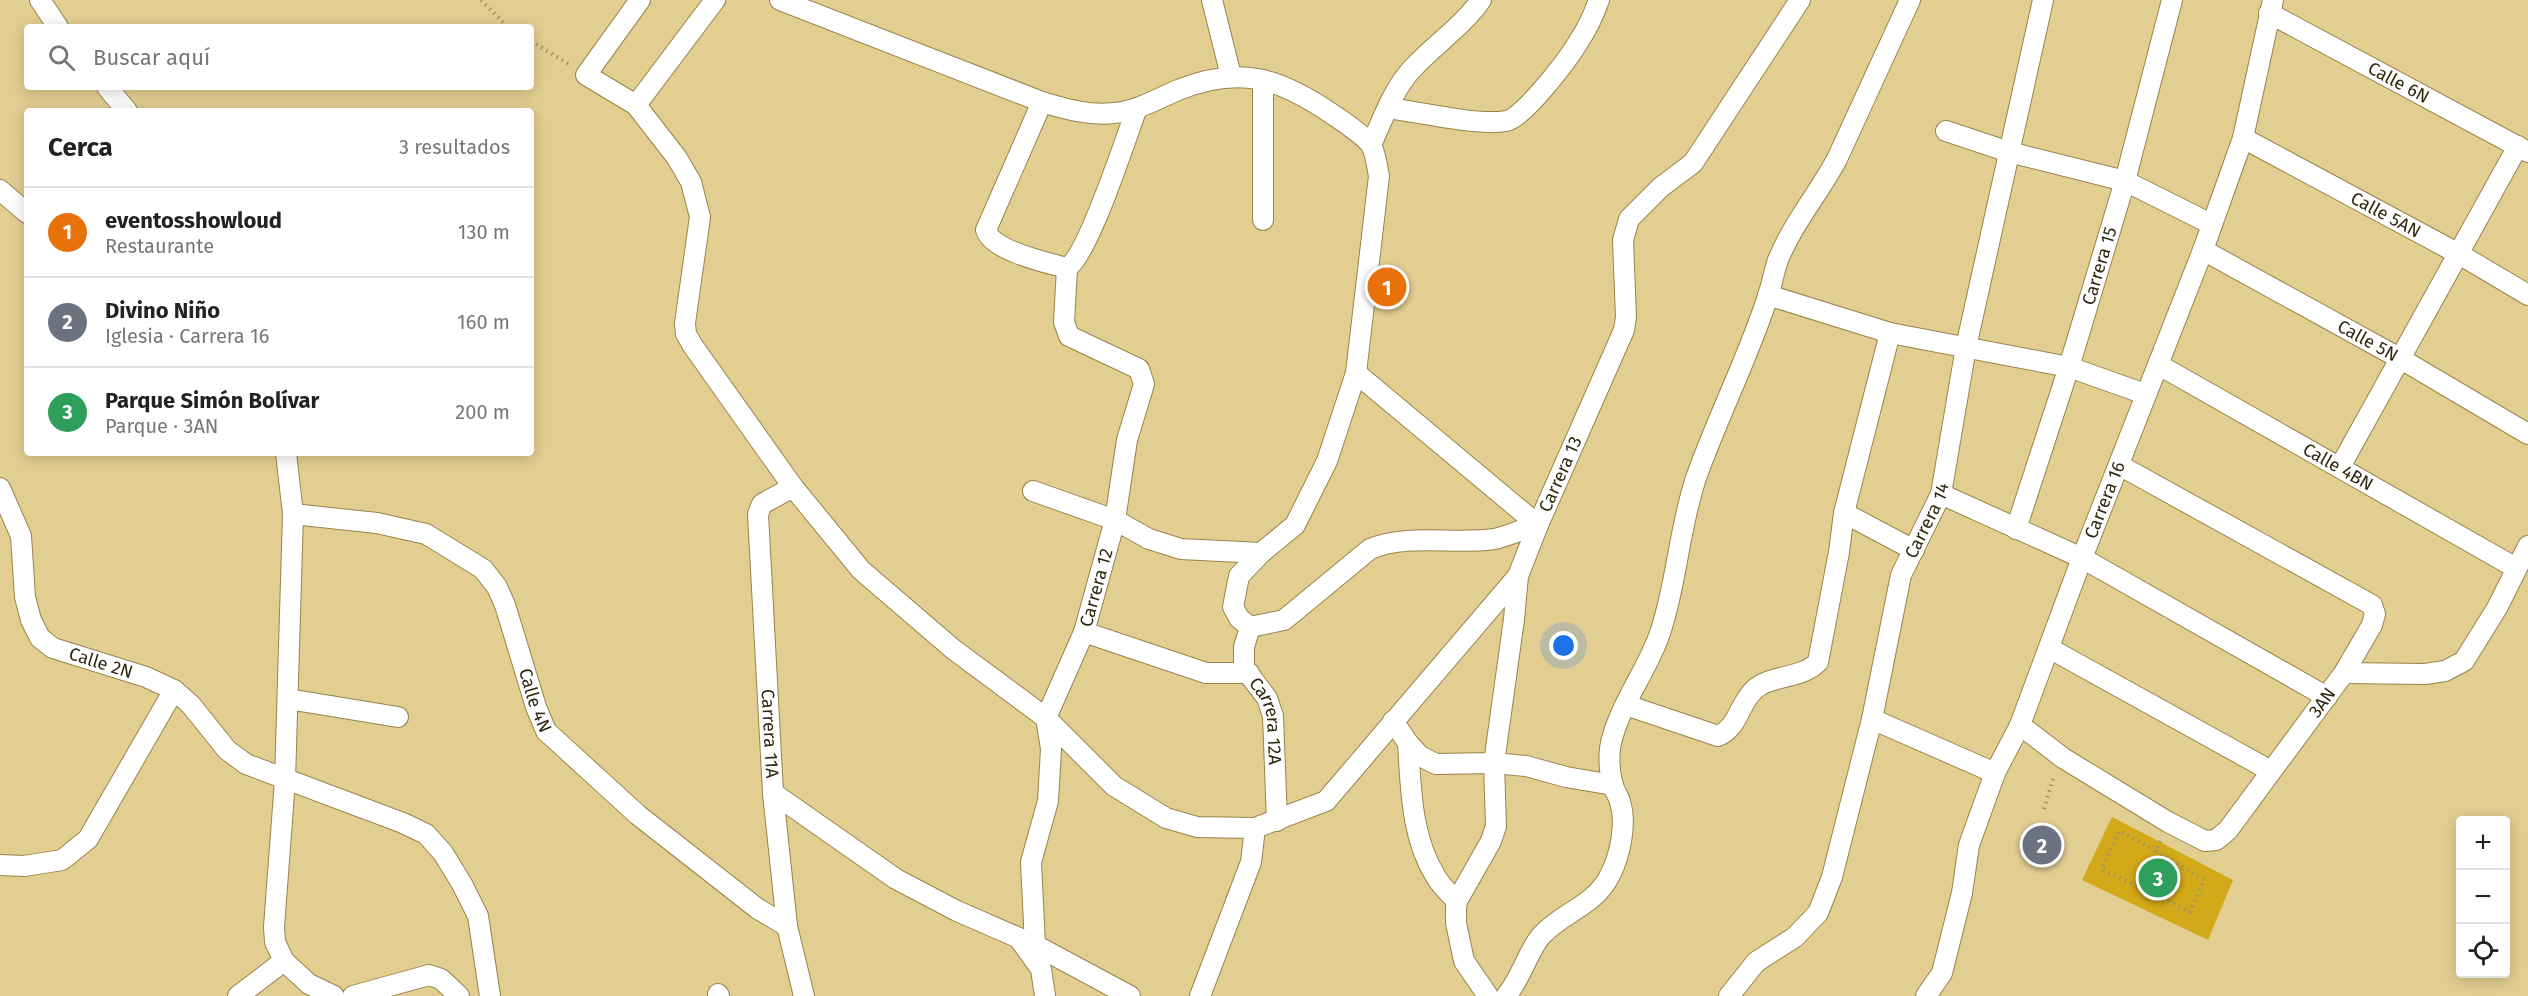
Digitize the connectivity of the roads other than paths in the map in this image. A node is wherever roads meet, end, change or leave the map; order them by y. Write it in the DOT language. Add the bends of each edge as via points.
graph roads {
  1 [pos="40,0"];
  2 [pos="639,0"];
  3 [pos="715,0"];
  4 [pos="780,0"];
  5 [pos="1212,0"];
  6 [pos="1481,0"];
  7 [pos="1599,0"];
  8 [pos="1800,0"];
  9 [pos="1910,0"];
  10 [pos="2043,0"];
  11 [pos="2172,0"];
  12 [pos="2271,6"];
  13 [pos="56,24"];
  14 [pos="1231,76"];
  15 [pos="1263,80"];
  16 [pos="110,90"];
  17 [pos="1042,102"];
  18 [pos="636,105"];
  19 [pos="124,108"];
  20 [pos="1137,108"];
  21 [pos="1388,108"];
  22 [pos="1946,131"];
  23 [pos="2243,138"];
  24 [pos="1371,145"];
  25 [pos="2523,149"];
  26 [pos="2009,152"];
  27 [pos="2125,181"];
  28 [pos="0,190"];
  29 [pos="24,210"];
  30 [pos="1263,220"];
  31 [pos="2211,224"];
  32 [pos="2203,250"];
  33 [pos="2458,254"];
  34 [pos="1067,268"];
  35 [pos="2528,295"];
  36 [pos="1768,296"];
  37 [pos="1890,333"];
  38 [pos="1966,347"];
  39 [pos="2401,359"];
  40 [pos="2159,365"];
  41 [pos="2069,367"];
  42 [pos="1356,373"];
  43 [pos="2145,394"];
  44 [pos="2528,434"];
  45 [pos="286,456"];
  46 [pos="2119,465"];
  47 [pos="2340,467"];
  48 [pos="793,487"];
  49 [pos="0,488"];
  50 [pos="1033,491"];
  51 [pos="1941,494"];
  52 [pos="1844,513"];
  53 [pos="293,514"];
  54 [pos="1115,520"];
  55 [pos="1538,525"];
  56 [pos="2016,529"];
  57 [pos="2528,546"];
  58 [pos="1914,550"];
  59 [pos="1260,553"];
  60 [pos="2082,558"];
  61 [pos="2516,568"];
  62 [pos="1518,576"];
  63 [pos="1250,627"];
  64 [pos="1084,632"];
  65 [pos="2049,648"];
  66 [pos="2344,673"];
  67 [pos="1249,674"];
  68 [pos="174,690"];
  69 [pos="2327,697"];
  70 [pos="288,699"];
  71 [pos="1626,705"];
  72 [pos="398,717"];
  73 [pos="1046,718"];
  74 [pos="1872,719"];
  75 [pos="1394,721"];
  76 [pos="2020,725"];
  77 [pos="1408,743"];
  78 [pos="1494,763"];
  79 [pos="2271,771"];
  80 [pos="1995,773"];
  81 [pos="285,780"];
  82 [pos="1612,785"];
  83 [pos="773,793"];
  84 [pos="1277,821"];
  85 [pos="1255,828"];
  86 [pos="0,865"];
  87 [pos="1457,901"];
  88 [pos="787,926"];
  89 [pos="1028,942"];
  90 [pos="284,961"];
  91 [pos="489,989"];
  92 [pos="238,996"];
  93 [pos="334,996"];
  94 [pos="353,996"];
  95 [pos="459,996"];
  96 [pos="804,996"];
  97 [pos="1045,996"];
  98 [pos="1130,996"];
  99 [pos="1200,996"];
  100 [pos="1488,996"];
  101 [pos="1506,996"];
  102 [pos="1729,996"];
  103 [pos="1926,996"];
  1 -- 13 [label="street"];
  2 -- 18 [label="street" via="586,75"];
  3 -- 18 [label="street"];
  4 -- 17 [label="street"];
  5 -- 14 [label="street"];
  6 -- 21 [label="street" via="1413,68"];
  7 -- 21 [label="street" via="1579,42 1517,117 1491,122"];
  8 -- 55 [label="street, Carrera 13" via="1693,163 1661,187 1629,219 1623,240 1624,330"];
  9 -- 36 [label="street" via="1838,159 1778,260"];
  10 -- 26 [label="street, Carrera 14"];
  11 -- 27 [label="street, Carrera 15"];
  12 -- 23 [label="street, Carrera 16"];
  12 -- 25 [label="street, Calle 6N"];
  14 -- 15 [label="street"];
  14 -- 20 [label="street" via="1181,89"];
  15 -- 24 [label="street" via="1301,93"];
  15 -- 30 [label="street"];
  16 -- 19 [label="street"];
  17 -- 20 [label="street" via="1092,113"];
  17 -- 34 [label="street" via="986,230 996,242 1026,257"];
  18 -- 48 [label="street" via="691,182 699,217 686,334"];
  20 -- 34 [label="street" via="1088,237"];
  21 -- 24 [label="street"];
  22 -- 26 [label="street"];
  23 -- 31 [label="street, Carrera 16"];
  23 -- 33 [label="street, Calle 5AN"];
  24 -- 42 [label="street" via="1379,176"];
  25 -- 33 [label="street"];
  26 -- 27 [label="street"];
  26 -- 38 [label="street, Carrera 14"];
  27 -- 31 [label="street"];
  27 -- 41 [label="street, Carrera 15"];
  28 -- 29 [label="street"];
  31 -- 32 [label="street, Carrera 16"];
  32 -- 39 [label="street, Calle 5N"];
  32 -- 40 [label="street, Carrera 16"];
  33 -- 35 [label="street, Calle 5AN"];
  33 -- 39 [label="street"];
  34 -- 54 [label="street, Carrera 12" via="1064,322 1069,336 1139,369 1144,384 1127,441"];
  36 -- 37 [label="street"];
  36 -- 71 [label="street" via="1696,480 1660,633"];
  37 -- 38 [label="street"];
  37 -- 52 [label="street"];
  38 -- 41 [label="street"];
  38 -- 51 [label="street, Carrera 14"];
  39 -- 44 [label="street, Calle 5N"];
  39 -- 47 [label="street"];
  40 -- 43 [label="street, Carrera 16"];
  40 -- 47 [label="street, Calle 4BN"];
  41 -- 43 [label="street"];
  41 -- 56 [label="street, Carrera 15"];
  42 -- 55 [label="street"];
  42 -- 59 [label="street" via="1327,461 1303,512 1295,525"];
  43 -- 46 [label="street, Carrera 16"];
  45 -- 53 [label="street"];
  46 -- 60 [label="street, Carrera 16"];
  46 -- 66 [label="street, 3AN" via="2372,605 2372,625"];
  47 -- 61 [label="street, Calle 4BN"];
  48 -- 73 [label="street" via="861,570 953,649"];
  48 -- 83 [label="street, Carrera 11A" via="762,504 758,514"];
  49 -- 68 [label="street, Calle 2N" via="21,536 25,597 40,638 53,648 146,677"];
  50 -- 54 [label="street"];
  51 -- 56 [label="street"];
  51 -- 58 [label="street, Carrera 14"];
  52 -- 58 [label="street"];
  52 -- 71 [label="street" via="1825,631 1814,666 1755,688 1728,732 1718,736"];
  53 -- 70 [label="street"];
  53 -- 88 [label="street, Calle 4N" via="377,523 426,534 483,569 498,586 506,605 546,730 638,815 758,909"];
  54 -- 59 [label="street" via="1181,549"];
  54 -- 64 [label="street, Carrera 12"];
  55 -- 62 [label="street, Carrera 13"];
  55 -- 63 [label="street" via="1496,538 1378,546 1284,620"];
  56 -- 60 [label="street"];
  57 -- 61 [label="street"];
  58 -- 74 [label="street, Carrera 14" via="1896,592"];
  59 -- 63 [label="street" via="1239,576 1235,591 1233,607"];
  60 -- 65 [label="street, Carrera 16"];
  60 -- 69 [label="street"];
  61 -- 66 [label="street" via="2464,661 2445,671 2425,674"];
  62 -- 75 [label="street"];
  62 -- 78 [label="street, Carrera 13"];
  63 -- 67 [label="street, Carrera 12A" via="1244,647 1244,668"];
  64 -- 67 [label="street" via="1206,674"];
  64 -- 73 [label="street, Carrera 12"];
  65 -- 76 [label="street, Carrera 16"];
  65 -- 79 [label="street"];
  66 -- 69 [label="street, 3AN"];
  67 -- 84 [label="street, Carrera 12A" via="1268,698 1273,716"];
  68 -- 81 [label="street, Calle 2N" via="227,750 246,764"];
  68 -- 86 [label="street" via="88,839 63,860"];
  69 -- 79 [label="street, 3AN"];
  70 -- 72 [label="street"];
  70 -- 81 [label="street"];
  71 -- 82 [label="street" via="1611,740"];
  73 -- 85 [label="street" via="1114,786 1166,818 1197,827"];
  73 -- 89 [label="street" via="1051,749 1048,801 1031,862"];
  74 -- 80 [label="street"];
  74 -- 102 [label="street, Carrera 14" via="1832,877 1818,913 1795,937 1756,962"];
  75 -- 77 [label="street"];
  75 -- 84 [label="street" via="1326,801"];
  76 -- 79 [label="street, 3AN" via="2063,758 2205,842 2216,840 2228,830"];
  76 -- 80 [label="street, Carrera 16"];
  77 -- 78 [label="street" via="1420,756 1436,764"];
  77 -- 87 [label="street" via="1414,820 1423,853 1437,879"];
  78 -- 82 [label="street"];
  78 -- 87 [label="street, Carrera 13" via="1494,834"];
  80 -- 103 [label="street, Carrera 16" via="1969,845 1942,973"];
  81 -- 90 [label="street" via="274,927 275,942"];
  81 -- 91 [label="street, Calle 2N" via="426,834 443,853 478,916"];
  82 -- 101 [label="street" via="1621,804 1622,829 1610,876 1580,909 1539,938"];
  83 -- 88 [label="street, Carrera 11A"];
  83 -- 89 [label="street" via="896,879"];
  84 -- 85 [label="street"];
  85 -- 99 [label="street" via="1251,862"];
  87 -- 100 [label="street" via="1456,923 1464,961"];
  88 -- 96 [label="street, Carrera 11A"];
  89 -- 97 [label="street" via="1041,969"];
  89 -- 98 [label="street"];
  90 -- 92 [label="street"];
  90 -- 93 [label="street" via="309,984"];
  94 -- 95 [label="street" via="429,975 441,979"];
}
